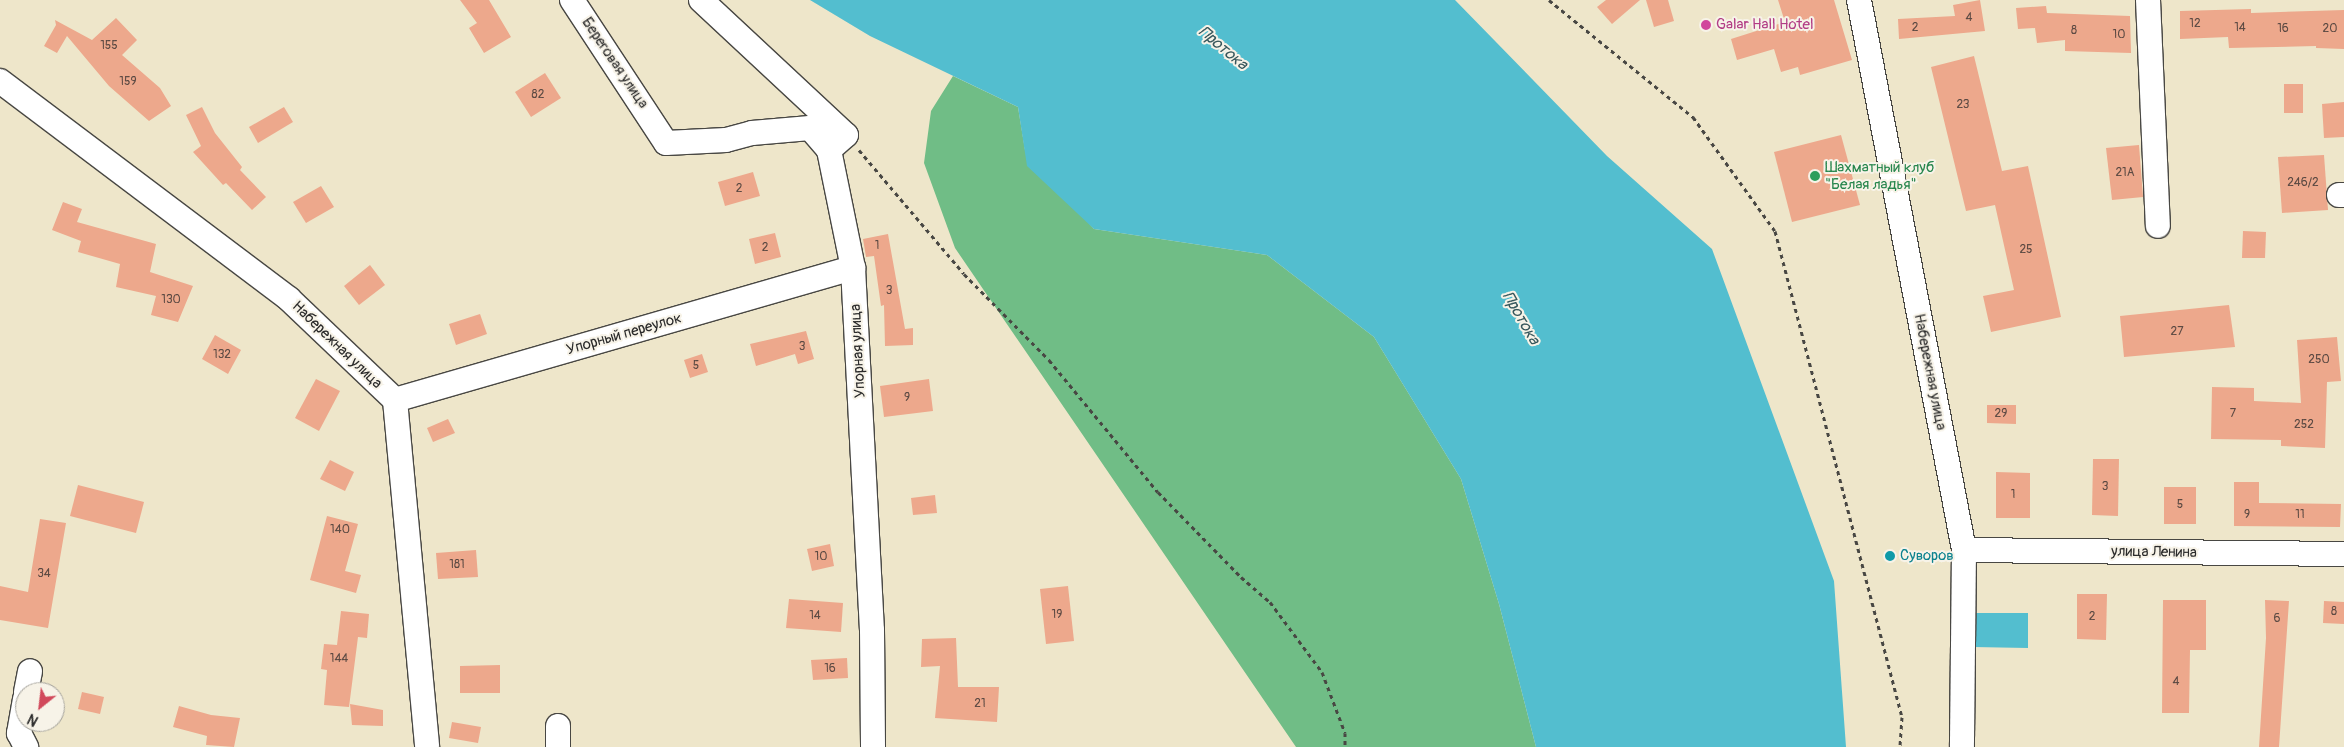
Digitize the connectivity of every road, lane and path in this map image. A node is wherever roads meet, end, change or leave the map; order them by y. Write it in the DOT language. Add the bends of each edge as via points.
graph roads {
  1 [pos="572,0"];
  2 [pos="701,0"];
  3 [pos="1549,0"];
  4 [pos="1859,0"];
  5 [pos="2148,0"];
  6 [pos="0,82"];
  7 [pos="657,127"];
  8 [pos="837,143"];
  9 [pos="2158,226"];
  10 [pos="853,268"];
  11 [pos="395,400"];
  12 [pos="1964,550"];
  13 [pos="2344,554"];
  14 [pos="19,732"];
  15 [pos="26,747"];
  16 [pos="426,747"];
  17 [pos="873,747"];
  18 [pos="1345,747"];
  19 [pos="1900,747"];
  20 [pos="1962,747"];
  1 -- 7 [label="street, Береговая улица"];
  2 -- 8 [label="street"];
  3 -- 19 [label="path" via="1693,117 1775,231 1902,717"];
  4 -- 12 [label="street, Набережная улица"];
  5 -- 9 [label="street"];
  6 -- 11 [label="street, Набережная улица" via="289,298"];
  7 -- 8 [label="street, Упорная улица" via="666,143 726,140 752,133 810,128"];
  8 -- 10 [label="street, Упорная улица"];
  8 -- 18 [label="path" via="1048,360 1158,492 1270,602 1322,672 1344,733"];
  10 -- 11 [label="street, Упорный переулок"];
  10 -- 17 [label="street, Упорная улица" via="872,630"];
  11 -- 16 [label="street, Набережная улица"];
  12 -- 13 [label="street, улица Ленина"];
  12 -- 20 [label="street, Набережная улица"];
  14 -- 15 [label="street"];
}
